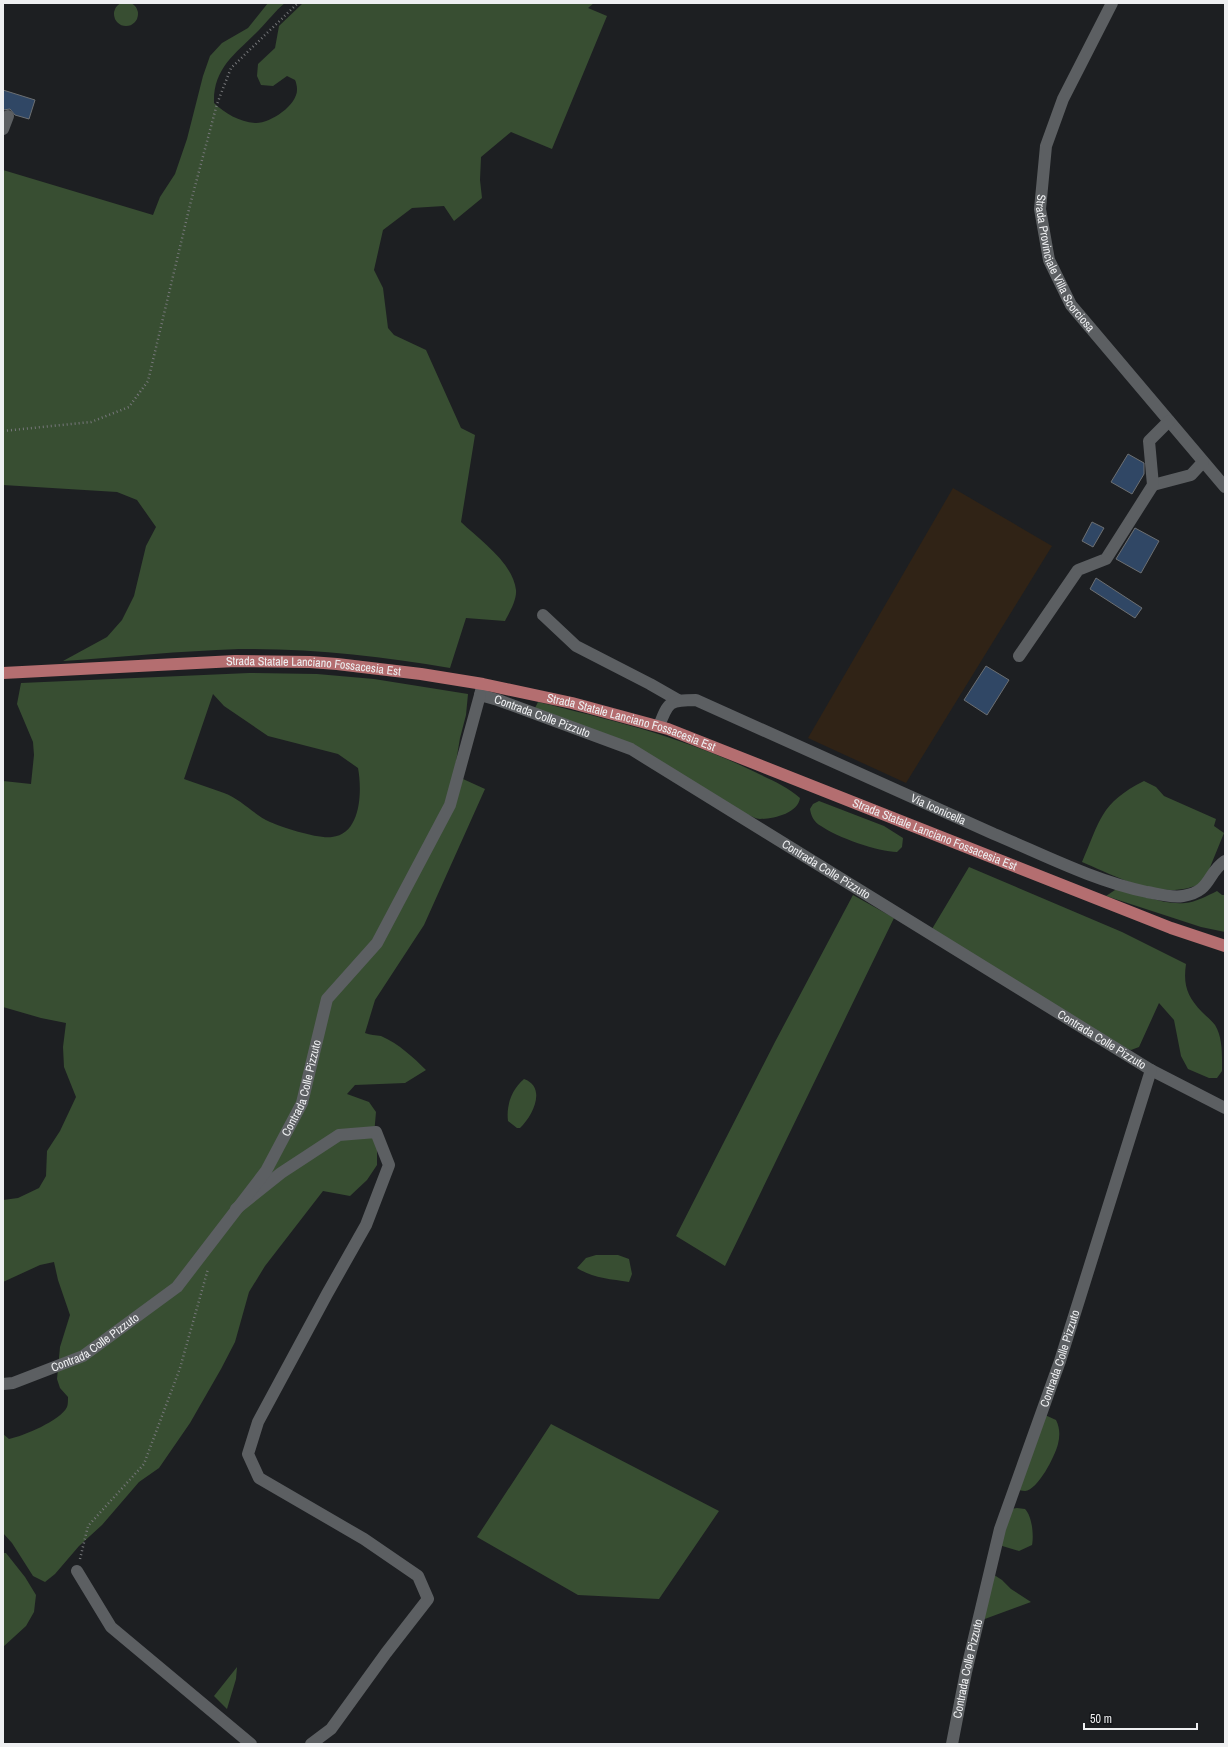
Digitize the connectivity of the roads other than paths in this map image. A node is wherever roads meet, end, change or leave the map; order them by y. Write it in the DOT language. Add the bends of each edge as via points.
graph roads {
  1 [pos="1112,3"];
  2 [pos="8,116"];
  3 [pos="3,129"];
  4 [pos="1169,421"];
  5 [pos="1203,462"];
  6 [pos="1153,485"];
  7 [pos="1225,487"];
  8 [pos="543,615"];
  9 [pos="1019,656"];
  10 [pos="3,673"];
  11 [pos="481,690"];
  12 [pos="678,700"];
  13 [pos="659,726"];
  14 [pos="1225,861"];
  15 [pos="1225,946"];
  16 [pos="1151,1070"];
  17 [pos="1225,1108"];
  18 [pos="236,1209"];
  19 [pos="3,1384"];
  20 [pos="77,1571"];
  21 [pos="251,1744"];
  22 [pos="311,1744"];
  23 [pos="952,1744"];
  1 -- 4 [label="street, Strada Provinciale Villa Scorciosa" via="1063,99 1046,146 1040,209 1049,260 1071,305"];
  2 -- 3 [label="street"];
  4 -- 5 [label="street, Strada Provinciale Villa Scorciosa"];
  4 -- 6 [label="street" via="1149,441"];
  5 -- 6 [label="street" via="1191,475"];
  5 -- 7 [label="street, Strada Provinciale Villa Scorciosa"];
  6 -- 9 [label="street" via="1106,559 1078,570"];
  8 -- 12 [label="street" via="576,646"];
  10 -- 11 [label="main road, Strada Statale Lanciano Fossacesia Est" via="235,661 337,664 408,672"];
  11 -- 13 [label="main road, Strada Statale Lanciano Fossacesia Est" via="572,703"];
  11 -- 16 [label="street, Contrada Colle Pizzuto" via="498,700 631,749"];
  11 -- 18 [label="street, Contrada Colle Pizzuto" via="450,805 377,943 327,999 302,1103 266,1171"];
  12 -- 13 [label="street" via="666,707"];
  12 -- 14 [label="street, Via Iconicella" via="696,700 1043,855 1128,888 1161,895 1181,896 1196,893 1207,885 1219,865"];
  13 -- 15 [label="main road, Strada Statale Lanciano Fossacesia Est" via="1171,928"];
  16 -- 17 [label="street"];
  16 -- 23 [label="street, Contrada Colle Pizzuto" via="1060,1360 1000,1529 966,1672"];
  18 -- 19 [label="street, Contrada Colle Pizzuto" via="177,1287 83,1356 13,1383"];
  18 -- 22 [label="street" via="281,1173 339,1135 376,1132 389,1165 366,1225 258,1422 248,1454 259,1478 364,1539 418,1576 428,1599 331,1729"];
  20 -- 21 [label="street" via="111,1627"];
}
